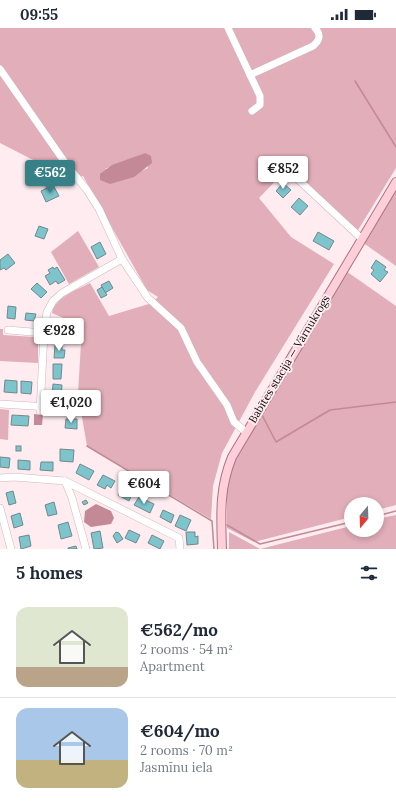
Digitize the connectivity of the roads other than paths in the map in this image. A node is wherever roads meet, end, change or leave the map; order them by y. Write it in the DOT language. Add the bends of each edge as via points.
graph roads {
  1 [pos="228,28"];
  2 [pos="316,28"];
  3 [pos="0,69"];
  4 [pos="250,75"];
  5 [pos="252,111"];
  6 [pos="289,171"];
  7 [pos="396,182"];
  8 [pos="362,239"];
  9 [pos="122,259"];
  10 [pos="8,330"];
  11 [pos="44,333"];
  12 [pos="0,404"];
  13 [pos="40,408"];
  14 [pos="66,408"];
  15 [pos="246,432"];
  16 [pos="0,478"];
  17 [pos="65,481"];
  18 [pos="83,490"];
  19 [pos="72,498"];
  20 [pos="0,508"];
  21 [pos="11,549"];
  22 [pos="86,549"];
  23 [pos="180,549"];
  24 [pos="222,549"];
  1 -- 4 [label="street"];
  2 -- 4 [label="street" via="319,38 313,46"];
  3 -- 9 [label="street" via="87,190"];
  4 -- 5 [label="street" via="261,101"];
  6 -- 8 [label="street"];
  7 -- 8 [label="main road, Babītes stacija — Vārnukrogs"];
  8 -- 15 [label="main road, Babītes stacija — Vārnukrogs"];
  9 -- 11 [label="street" via="62,293 53,301 47,312"];
  9 -- 15 [label="street" via="148,298 181,328 197,362 227,405 234,422"];
  10 -- 11 [label="street"];
  11 -- 13 [label="street"];
  12 -- 13 [label="street"];
  13 -- 14 [label="street"];
  15 -- 24 [label="main road, Babītes stacija — Vārnukrogs" via="232,457 222,487"];
  16 -- 17 [label="street"];
  17 -- 18 [label="street"];
  17 -- 19 [label="street"];
  18 -- 19 [label="street"];
  18 -- 23 [label="street" via="179,538"];
  19 -- 22 [label="street"];
  20 -- 21 [label="street"];
}
